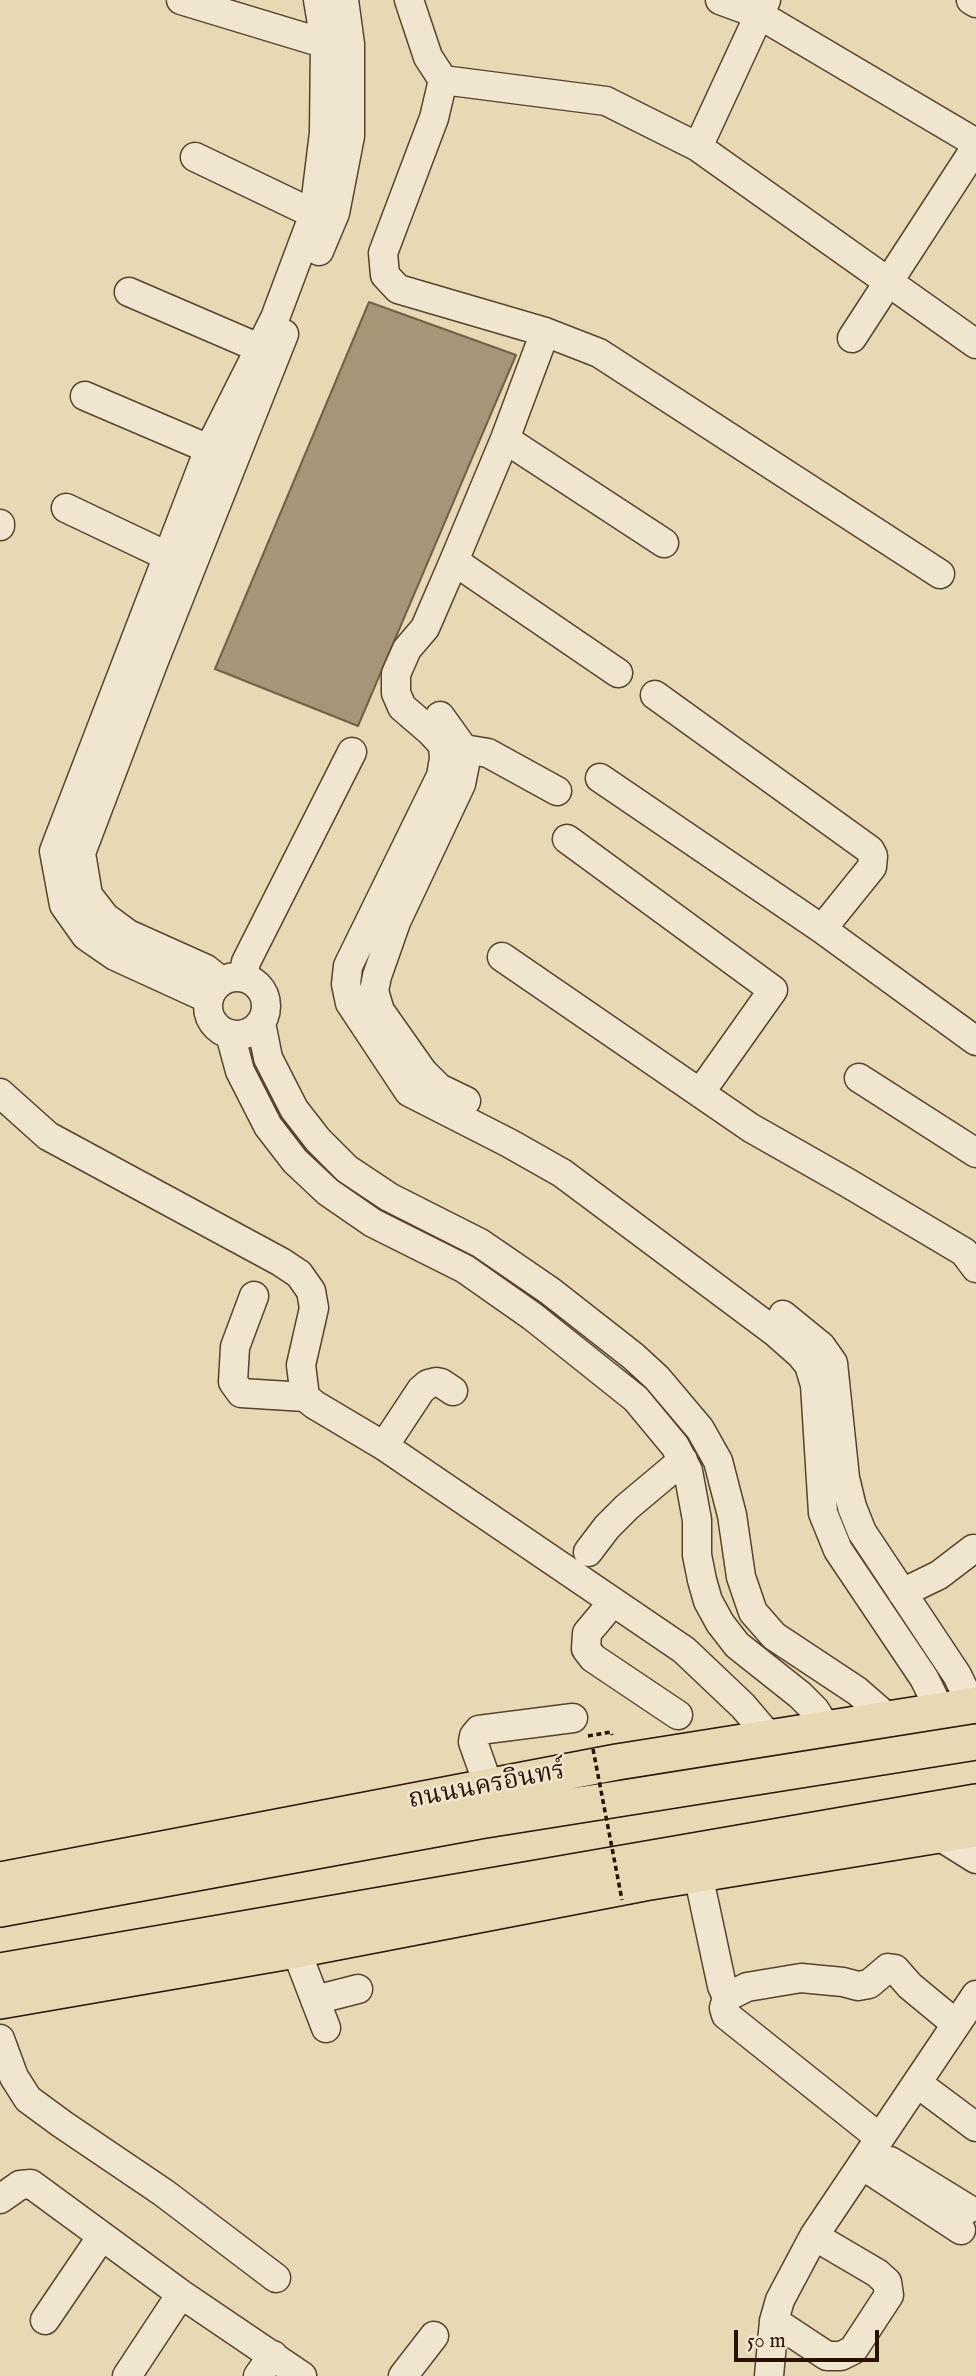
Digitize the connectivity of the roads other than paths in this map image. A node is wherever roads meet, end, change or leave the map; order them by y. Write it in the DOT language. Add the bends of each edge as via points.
graph roads {
  1 [pos="181,0"];
  2 [pos="318,0"];
  3 [pos="344,0"];
  4 [pos="409,0"];
  5 [pos="720,0"];
  6 [pos="971,0"];
  7 [pos="976,3"];
  8 [pos="762,7"];
  9 [pos="338,43"];
  10 [pos="443,80"];
  11 [pos="976,145"];
  12 [pos="698,147"];
  13 [pos="195,157"];
  14 [pos="314,215"];
  15 [pos="889,282"];
  16 [pos="129,292"];
  17 [pos="545,331"];
  18 [pos="852,338"];
  19 [pos="976,345"];
  20 [pos="259,348"];
  21 [pos="85,396"];
  22 [pos="505,439"];
  23 [pos="209,449"];
  24 [pos="66,508"];
  25 [pos="664,544"];
  26 [pos="167,556"];
  27 [pos="454,561"];
  28 [pos="940,574"];
  29 [pos="141,656"];
  30 [pos="618,673"];
  31 [pos="655,695"];
  32 [pos="453,747"];
  33 [pos="352,752"];
  34 [pos="600,778"];
  35 [pos="556,791"];
  36 [pos="567,839"];
  37 [pos="822,929"];
  38 [pos="502,957"];
  39 [pos="225,986"];
  40 [pos="261,1023"];
  41 [pos="230,1034"];
  42 [pos="976,1041"];
  43 [pos="859,1078"];
  44 [pos="0,1093"];
  45 [pos="700,1093"];
  46 [pos="976,1153"];
  47 [pos="347,1169"];
  48 [pos="328,1192"];
  49 [pos="976,1268"];
  50 [pos="254,1296"];
  51 [pos="780,1325"];
  52 [pos="633,1356"];
  53 [pos="613,1379"];
  54 [pos="453,1391"];
  55 [pos="305,1397"];
  56 [pos="384,1446"];
  57 [pos="683,1460"];
  58 [pos="732,1515"];
  59 [pos="697,1520"];
  60 [pos="973,1549"];
  61 [pos="588,1552"];
  62 [pos="877,1555"];
  63 [pos="852,1571"];
  64 [pos="902,1593"];
  65 [pos="613,1602"];
  66 [pos="796,1650"];
  67 [pos="772,1671"];
  68 [pos="963,1708"];
  69 [pos="678,1715"];
  70 [pos="573,1718"];
  71 [pos="888,1718"];
  72 [pos="827,1729"];
  73 [pos="771,1739"];
  74 [pos="976,1742"];
  75 [pos="489,1787"];
  76 [pos="976,1802"];
  77 [pos="976,1829"];
  78 [pos="936,1835"];
  79 [pos="976,1859"];
  80 [pos="698,1874"];
  81 [pos="0,1880"];
  82 [pos="0,1909"];
  83 [pos="296,1950"];
  84 [pos="0,1971"];
  85 [pos="119,1982"];
  86 [pos="0,1989"];
  87 [pos="358,1989"];
  88 [pos="727,1997"];
  89 [pos="315,2000"];
  90 [pos="0,2001"];
  91 [pos="969,2008"];
  92 [pos="326,2028"];
  93 [pos="0,2039"];
  94 [pos="917,2083"];
  95 [pos="976,2127"];
  96 [pos="871,2151"];
  97 [pos="0,2199"];
  98 [pos="965,2220"];
  99 [pos="102,2236"];
  100 [pos="814,2236"];
  101 [pos="276,2278"];
  102 [pos="181,2294"];
  103 [pos="45,2320"];
  104 [pos="774,2321"];
  105 [pos="434,2336"];
  106 [pos="265,2365"];
  107 [pos="127,2376"];
  108 [pos="302,2376"];
  109 [pos="402,2376"];
  110 [pos="769,2376"];
  1 -- 9 [label="street" via="313,40"];
  2 -- 9 [label="street"];
  3 -- 9 [label="street"];
  4 -- 10 [label="street" via="428,57"];
  5 -- 8 [label="street"];
  6 -- 7 [label="street"];
  8 -- 11 [label="street"];
  8 -- 12 [label="street"];
  9 -- 14 [label="street"];
  9 -- 29 [label="street" via="350,136 335,213"];
  10 -- 12 [label="street" via="606,101"];
  10 -- 17 [label="street" via="434,118 383,253 385,275 398,289"];
  11 -- 15 [label="street"];
  12 -- 15 [label="street"];
  13 -- 14 [label="street"];
  14 -- 20 [label="street"];
  15 -- 18 [label="street"];
  15 -- 19 [label="street"];
  16 -- 20 [label="street"];
  17 -- 22 [label="street"];
  17 -- 28 [label="street" via="599,353"];
  20 -- 23 [label="street"];
  21 -- 23 [label="street"];
  22 -- 25 [label="street"];
  22 -- 27 [label="street"];
  23 -- 26 [label="street"];
  24 -- 26 [label="street"];
  26 -- 29 [label="street"];
  27 -- 30 [label="street"];
  27 -- 32 [label="street" via="425,628 407,649 396,674 402,707"];
  29 -- 39 [label="street" via="81,853 88,895 105,917 128,934 206,969"];
  31 -- 37 [label="street" via="870,850 872,867"];
  32 -- 35 [label="street" via="488,753"];
  32 -- 51 [label="street" via="444,759 386,916 348,966 350,1003 409,1093 513,1135"];
  33 -- 39 [label="street" via="246,962"];
  34 -- 37 [label="street"];
  36 -- 45 [label="street" via="773,990"];
  37 -- 42 [label="street"];
  38 -- 45 [label="street"];
  39 -- 40 [label="street" via="254,982 262,990 266,1001"];
  39 -- 41 [label="street" via="208,1010 212,1021"];
  40 -- 41 [label="street" via="242,1034"];
  40 -- 47 [label="street" via="268,1058 294,1109"];
  41 -- 48 [label="street" via="240,1071 268,1126 295,1161"];
  43 -- 46 [label="street"];
  44 -- 55 [label="street" via="48,1136 299,1274 311,1291 314,1308 301,1365"];
  45 -- 49 [label="street" via="751,1128 964,1252"];
  47 -- 48 [label="street"];
  47 -- 52 [label="street" via="389,1197 480,1243"];
  48 -- 53 [label="street" via="373,1223 465,1269"];
  50 -- 55 [label="street" via="235,1347 233,1382 241,1394"];
  51 -- 62 [label="street" via="821,1346 833,1363 845,1478 862,1532"];
  51 -- 63 [label="street" via="809,1365 815,1385 823,1513"];
  52 -- 53 [label="street"];
  52 -- 58 [label="street" via="700,1429 718,1461"];
  53 -- 57 [label="street" via="636,1399"];
  54 -- 56 [label="street" via="441,1382 428,1384"];
  55 -- 56 [label="street"];
  56 -- 65 [label="street"];
  57 -- 59 [label="street"];
  57 -- 61 [label="street" via="627,1507"];
  58 -- 59 [label="street"];
  58 -- 66 [label="street" via="741,1577 753,1612 774,1636"];
  59 -- 67 [label="street" via="697,1555 708,1601 737,1645"];
  60 -- 64 [label="street"];
  62 -- 63 [label="street"];
  62 -- 64 [label="street"];
  63 -- 68 [label="street" via="924,1678"];
  64 -- 68 [label="street" via="957,1675"];
  65 -- 69 [label="street" via="587,1633 586,1649"];
  65 -- 73 [label="street" via="684,1650"];
  66 -- 67 [label="street"];
  66 -- 71 [label="street"];
  67 -- 72 [label="street" via="815,1710"];
  68 -- 71 [label="main road, ถนนนครอินทร์"];
  70 -- 75 [label="street" via="479,1730 473,1742"];
  71 -- 72 [label="main road, ถนนนครอินทร์"];
  72 -- 73 [label="main road, ถนนนครอินทร์"];
  73 -- 75 [label="main road, ถนนนครอินทร์"];
  74 -- 82 [label="main road, ถนนนครอินทร์" via="479,1821"];
  75 -- 81 [label="main road, ถนนนครอินทร์"];
  76 -- 84 [label="main road"];
  77 -- 78 [label="main road"];
  78 -- 79 [label="street"];
  78 -- 80 [label="main road"];
  80 -- 83 [label="main road"];
  80 -- 88 [label="street"];
  83 -- 85 [label="main road"];
  83 -- 89 [label="street"];
  85 -- 86 [label="main road"];
  85 -- 90 [label="main road"];
  87 -- 89 [label="street"];
  88 -- 91 [label="street" via="747,1987 801,1978 858,1986 869,1984 888,1968 895,1969 910,1986"];
  88 -- 96 [label="street" via="726,2015"];
  89 -- 92 [label="street"];
  91 -- 94 [label="street"];
  93 -- 101 [label="street" via="28,2099"];
  94 -- 95 [label="street"];
  94 -- 96 [label="street"];
  96 -- 98 [label="street"];
  96 -- 100 [label="street"];
  97 -- 99 [label="street" via="20,2185 31,2184"];
  99 -- 102 [label="street"];
  99 -- 103 [label="street"];
  100 -- 104 [label="street" via="780,2300"];
  100 -- 104 [label="street" via="877,2273 887,2283 889,2295 853,2350 841,2357 827,2356"];
  102 -- 106 [label="street"];
  102 -- 107 [label="street"];
  104 -- 110 [label="street"];
  105 -- 109 [label="street"];
  106 -- 108 [label="street"];
}
